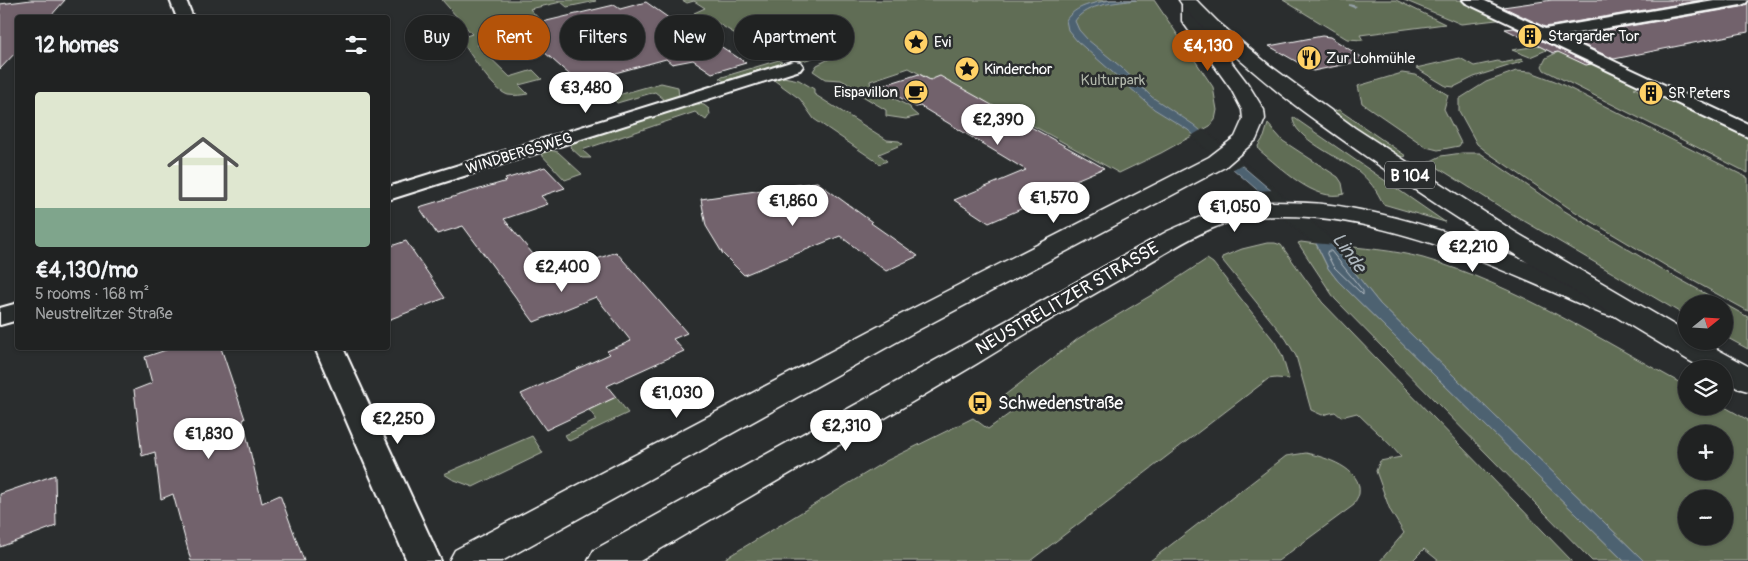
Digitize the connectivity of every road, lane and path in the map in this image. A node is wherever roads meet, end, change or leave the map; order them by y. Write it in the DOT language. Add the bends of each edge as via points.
graph roads {
  1 [pos="178,0"];
  2 [pos="1470,0"];
  3 [pos="1740,0"];
  4 [pos="1189,2"];
  5 [pos="184,15"];
  6 [pos="1542,34"];
  7 [pos="794,66"];
  8 [pos="1748,131"];
  9 [pos="390,193"];
  10 [pos="15,312"];
  11 [pos="0,317"];
  12 [pos="1646,323"];
  13 [pos="330,350"];
  14 [pos="1748,380"];
  15 [pos="424,561"];
  16 [pos="468,561"];
  17 [pos="607,561"];
  1 -- 5 [label="street"];
  2 -- 6 [label="street"];
  3 -- 6 [label="street"];
  4 -- 12 [label="main road, B 104" via="1249,59 1312,109 1502,236"];
  4 -- 16 [label="main road" via="1191,21 1241,88 1253,110 1250,130 1226,155"];
  6 -- 8 [label="street"];
  7 -- 9 [label="street, WINDBERGSWEG"];
  10 -- 11 [label="street"];
  12 -- 14 [label="main road, B 104"];
  12 -- 17 [label="main road, NEUSTRELITZER STRASSE" via="1536,275 1364,217 1302,209 1234,213 1197,225 1061,300"];
  13 -- 15 [label="street"];
}
